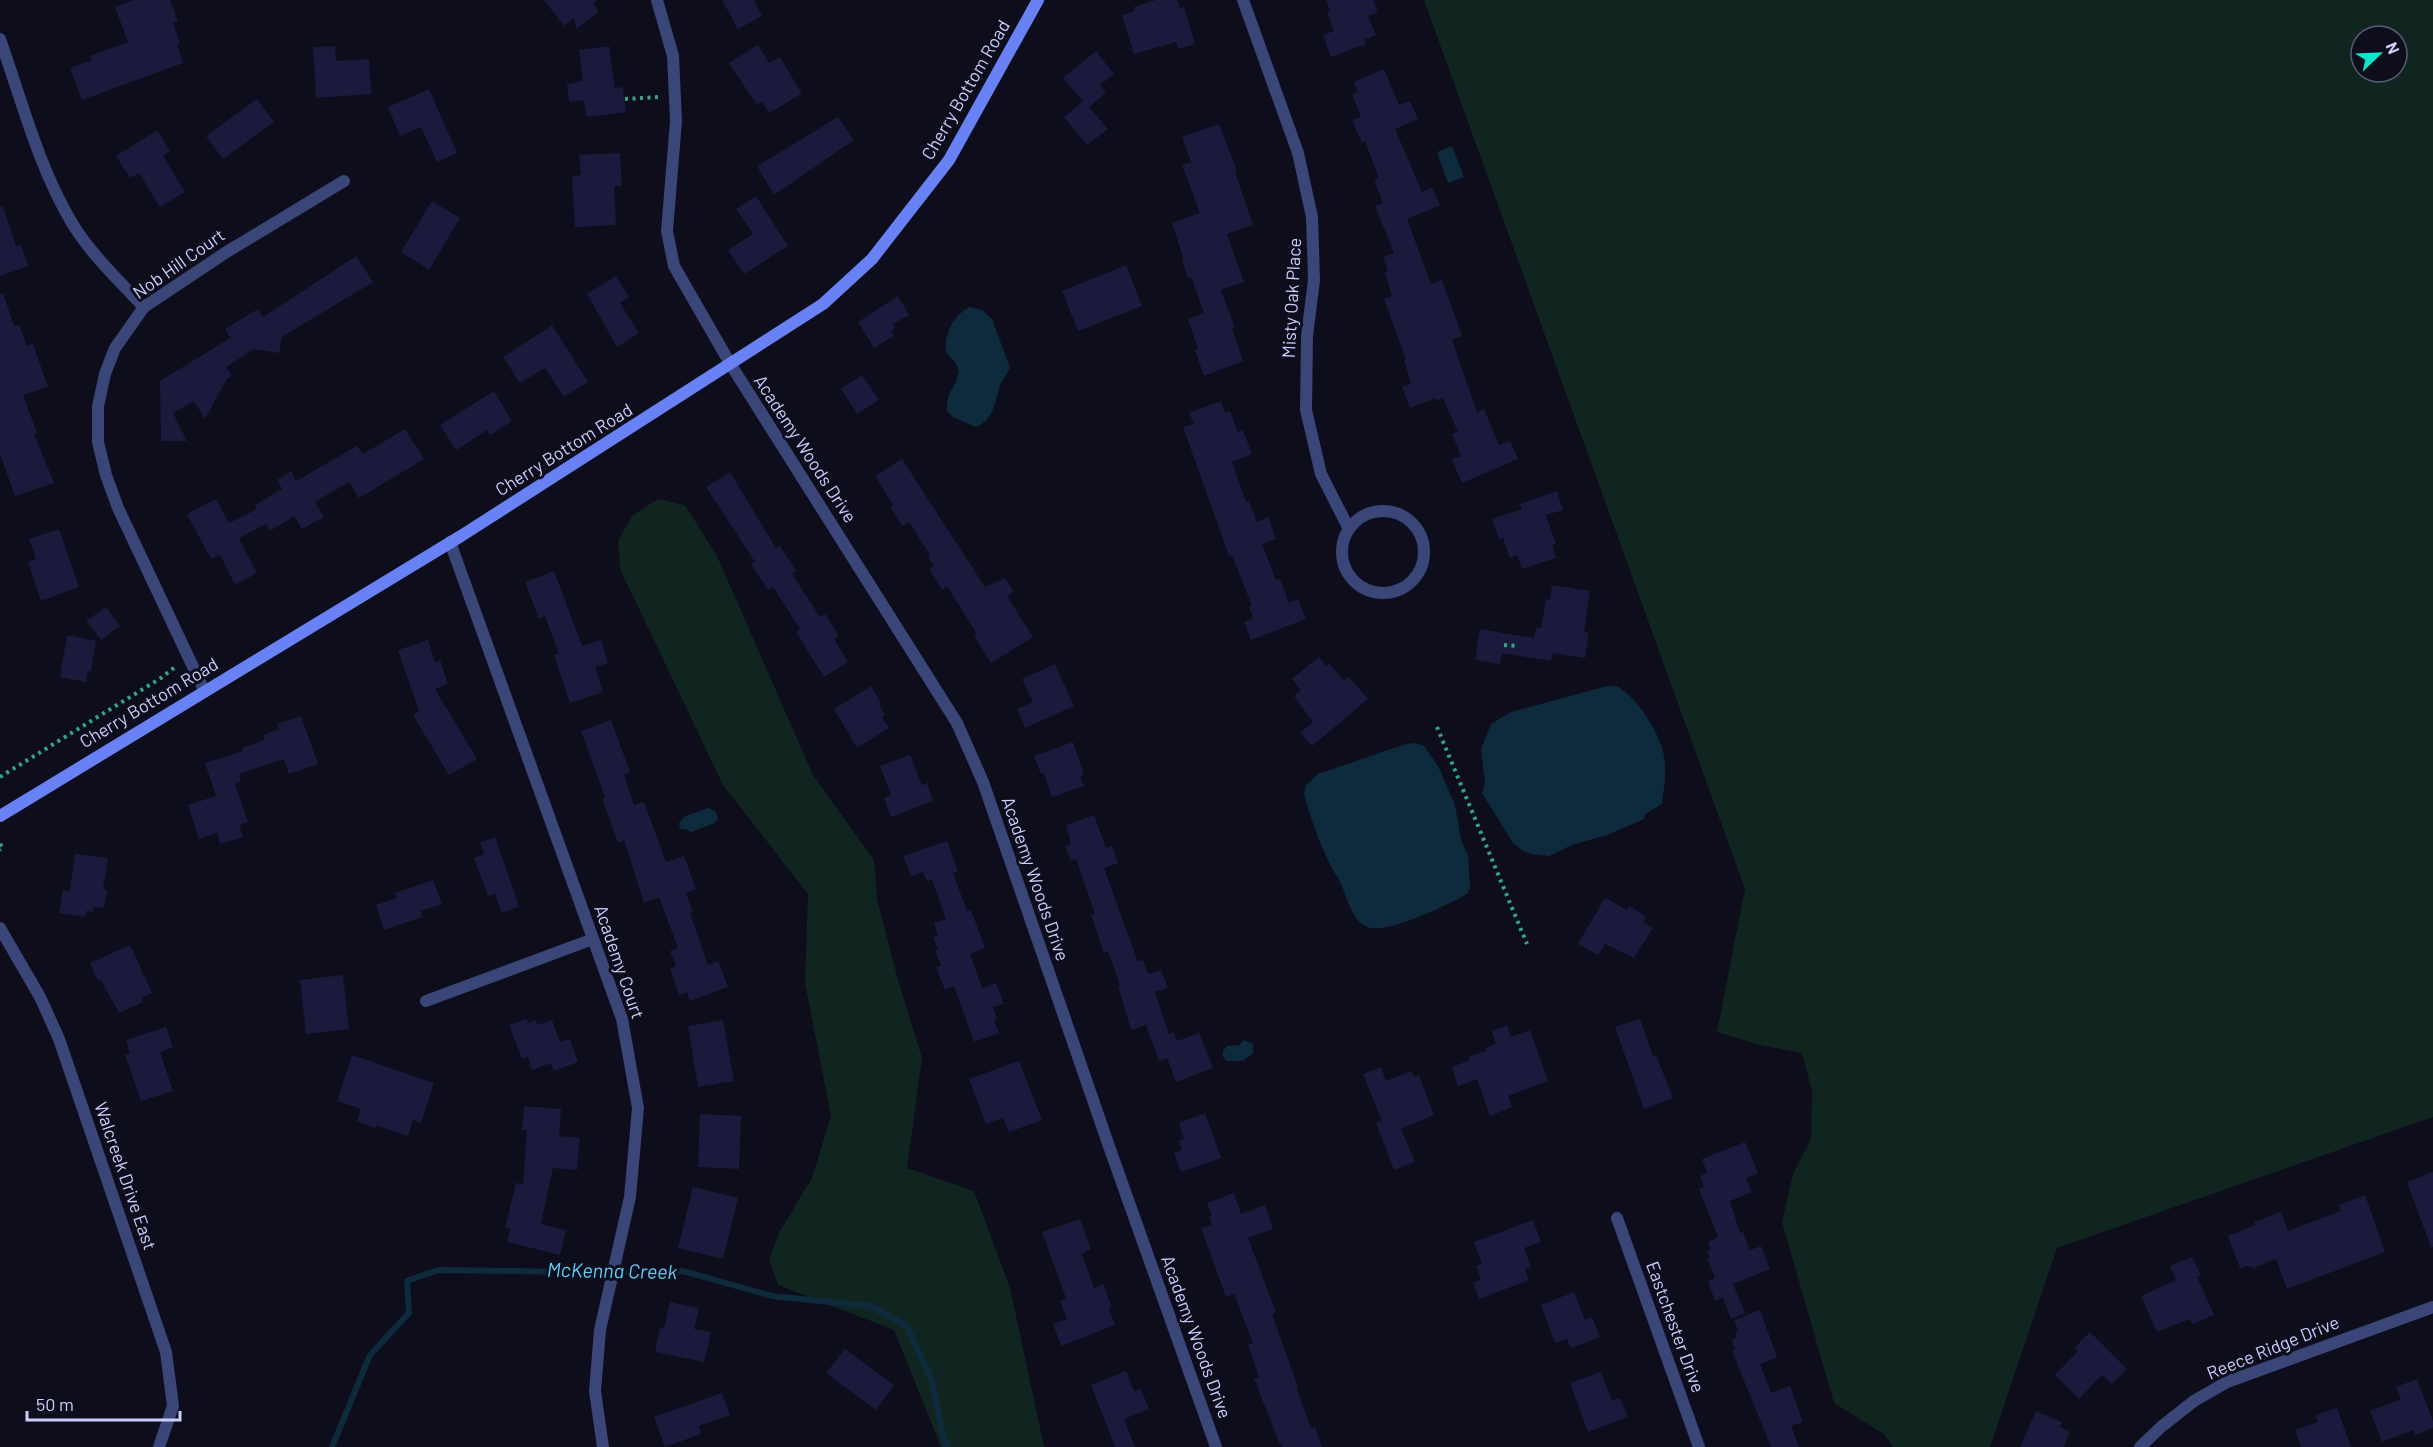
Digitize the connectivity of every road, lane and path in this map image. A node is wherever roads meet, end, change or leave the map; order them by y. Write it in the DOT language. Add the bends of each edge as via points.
graph roads {
  1 [pos="657,0"];
  2 [pos="1038,0"];
  3 [pos="1243,0"];
  4 [pos="0,39"];
  5 [pos="675,96"];
  6 [pos="625,99"];
  7 [pos="344,181"];
  8 [pos="144,306"];
  9 [pos="730,365"];
  10 [pos="1349,529"];
  11 [pos="450,542"];
  12 [pos="1504,645"];
  13 [pos="1518,646"];
  14 [pos="175,667"];
  15 [pos="204,690"];
  16 [pos="1437,727"];
  17 [pos="0,777"];
  18 [pos="0,816"];
  19 [pos="0,844"];
  20 [pos="0,849"];
  21 [pos="0,928"];
  22 [pos="593,939"];
  23 [pos="1527,944"];
  24 [pos="426,1001"];
  25 [pos="1617,1218"];
  26 [pos="2433,1307"];
  27 [pos="159,1447"];
  28 [pos="603,1447"];
  29 [pos="1216,1447"];
  30 [pos="1700,1447"];
  31 [pos="2140,1447"];
  1 -- 5 [label="street, Academy Woods Drive" via="673,56"];
  2 -- 9 [label="main road, Cherry Bottom Road" via="949,160 872,259 823,304"];
  3 -- 10 [label="street, Misty Oak Place" via="1298,153 1312,217 1314,280 1307,336 1306,410 1321,474"];
  4 -- 8 [label="street" via="45,169 73,225"];
  5 -- 6 [label="path"];
  5 -- 9 [label="street, Academy Woods Drive" via="667,231 674,266"];
  7 -- 8 [label="street, Nob Hill Court"];
  8 -- 15 [label="street, Nob Hill Court" via="115,348 105,374 98,406 98,442 118,508"];
  9 -- 11 [label="main road, Cherry Bottom Road"];
  9 -- 29 [label="street, Academy Woods Drive" via="957,723 983,782"];
  10 -- 10 [label="street" via="1367,514 1400,515 1410,522 1422,541 1424,553 1417,574 1400,589 1388,593 1366,589 1356,582 1344,563 1342,552"];
  11 -- 15 [label="main road, Cherry Bottom Road"];
  11 -- 22 [label="street, Academy Court"];
  12 -- 13 [label="path"];
  14 -- 17 [label="path"];
  15 -- 18 [label="main road, Cherry Bottom Road"];
  16 -- 23 [label="path"];
  19 -- 20 [label="path"];
  21 -- 27 [label="street, Walcreek Drive East" via="59,1039 166,1352 173,1406"];
  22 -- 24 [label="street"];
  22 -- 28 [label="street, Academy Court" via="622,1019 638,1107 630,1197 600,1330 595,1391"];
  25 -- 30 [label="street, Eastchester Drive"];
  26 -- 31 [label="street, Reece Ridge Drive" via="2227,1382 2194,1401"];
}
